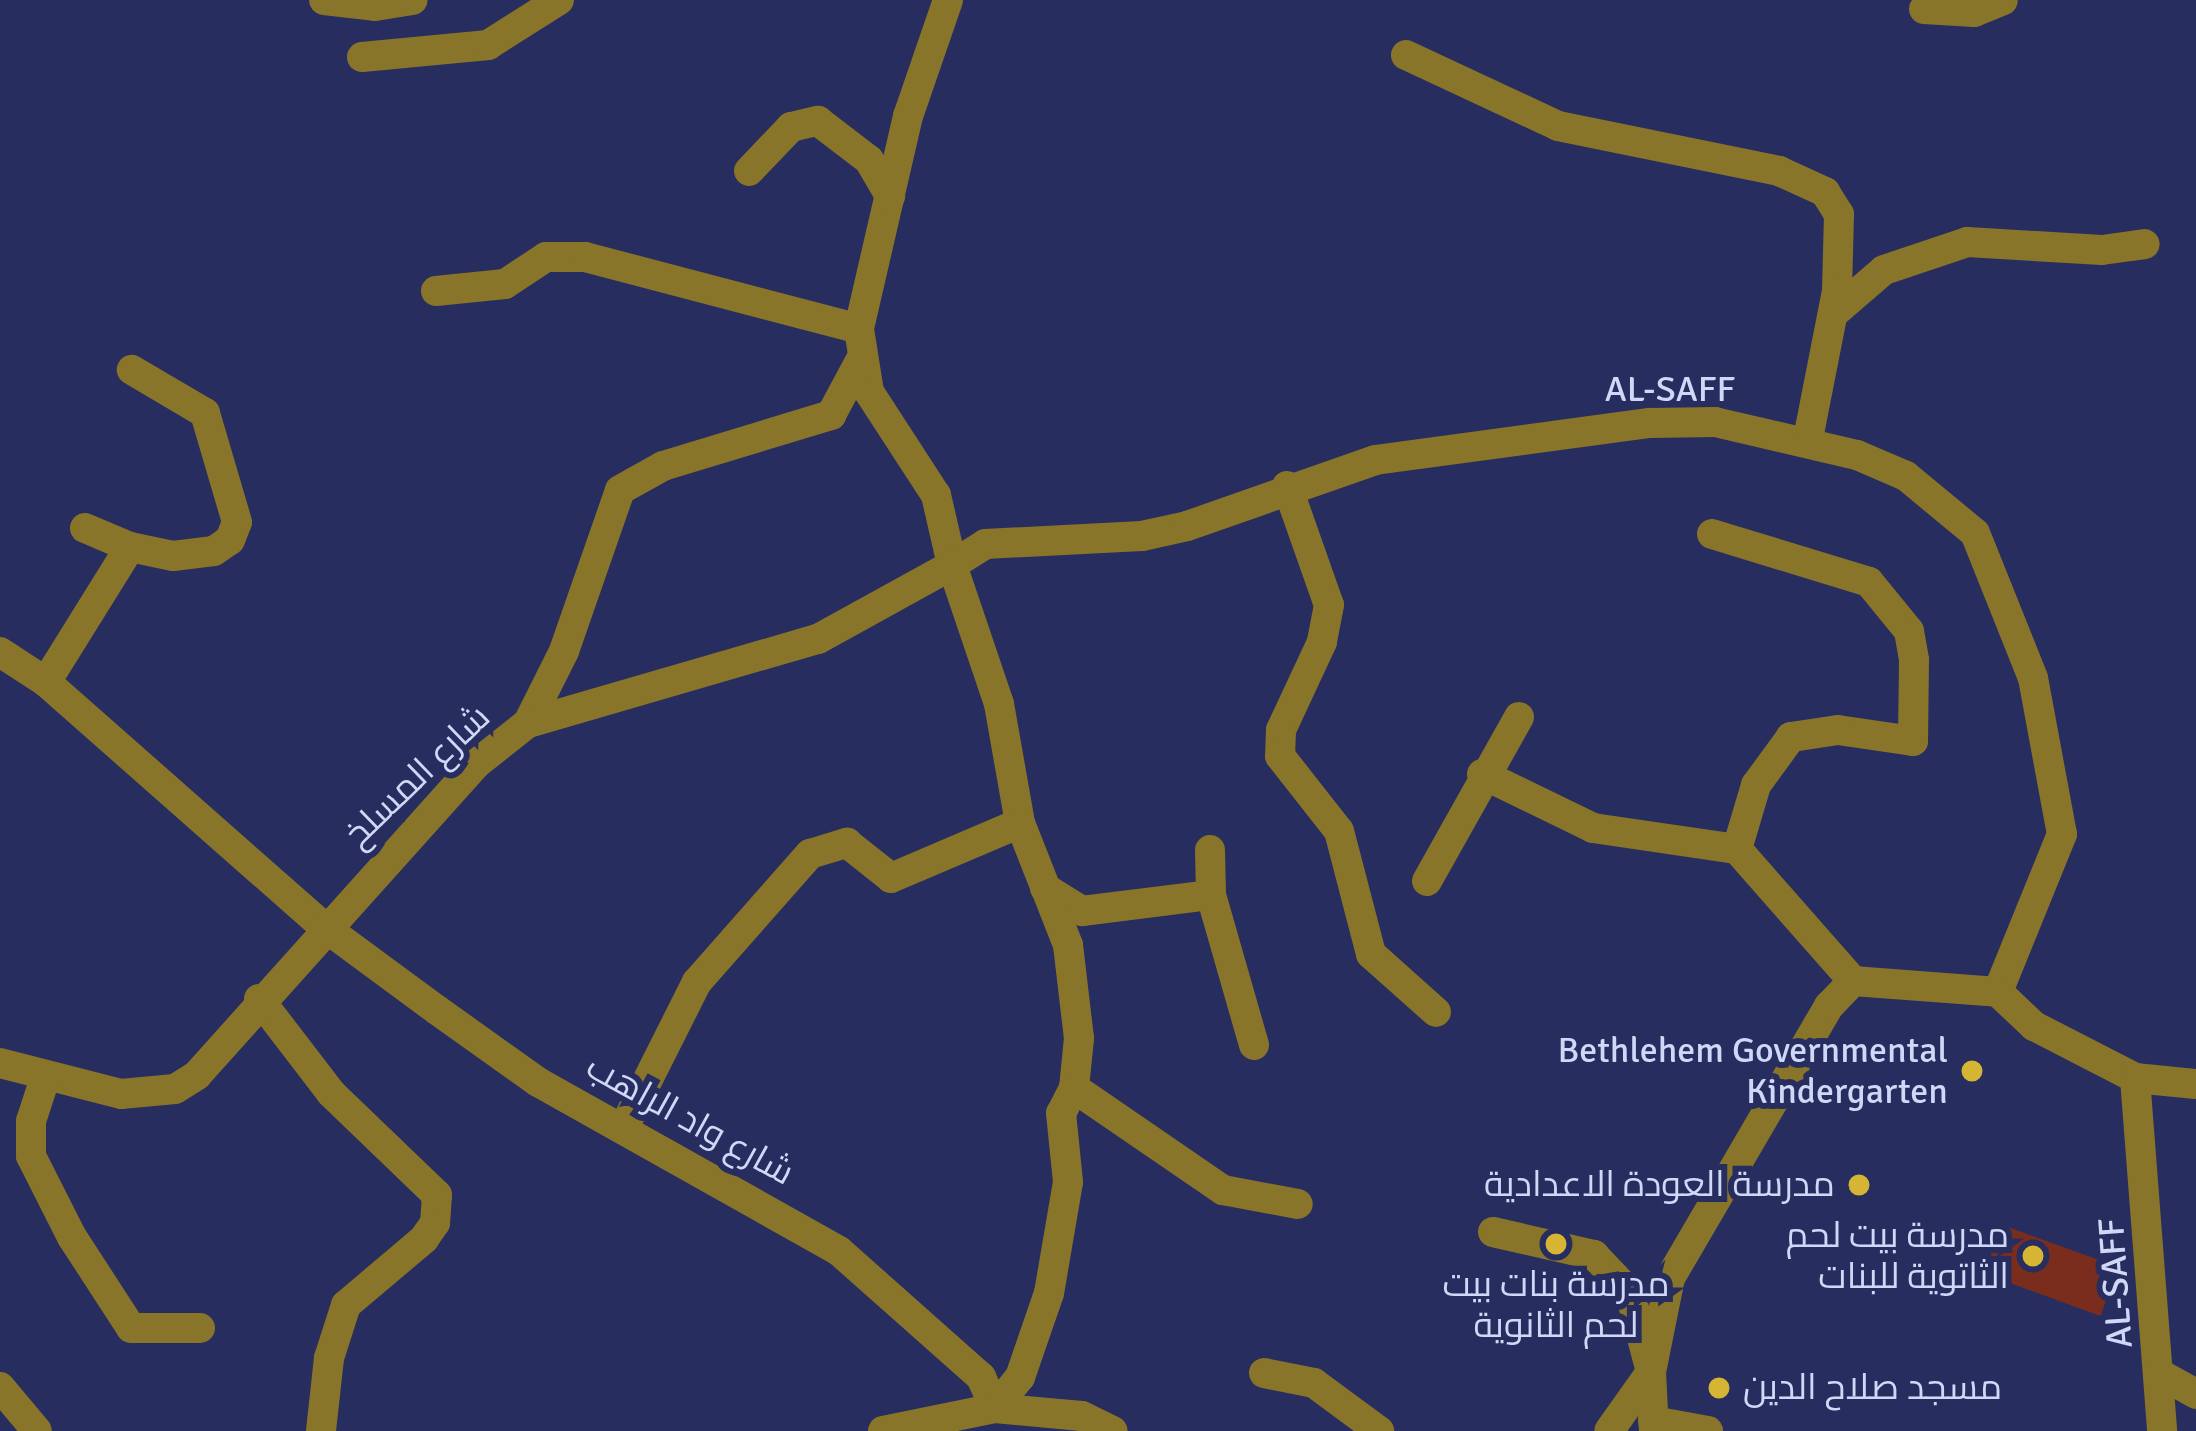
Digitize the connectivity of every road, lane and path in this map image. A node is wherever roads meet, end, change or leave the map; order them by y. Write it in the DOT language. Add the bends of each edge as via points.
graph roads {
  1 [pos="325,0"];
  2 [pos="413,0"];
  3 [pos="559,0"];
  4 [pos="948,0"];
  5 [pos="2003,0"];
  6 [pos="1924,9"];
  7 [pos="1406,55"];
  8 [pos="362,57"];
  9 [pos="749,171"];
  10 [pos="890,196"];
  11 [pos="2145,244"];
  12 [pos="436,291"];
  13 [pos="1833,314"];
  14 [pos="859,329"];
  15 [pos="860,361"];
  16 [pos="132,370"];
  17 [pos="1808,439"];
  18 [pos="1286,486"];
  19 [pos="85,528"];
  20 [pos="1712,534"];
  21 [pos="130,547"];
  22 [pos="952,565"];
  23 [pos="0,652"];
  24 [pos="46,682"];
  25 [pos="1519,716"];
  26 [pos="528,723"];
  27 [pos="1482,774"];
  28 [pos="1020,823"];
  29 [pos="1737,849"];
  30 [pos="1210,850"];
  31 [pos="1427,881"];
  32 [pos="1044,887"];
  33 [pos="1211,895"];
  34 [pos="1082,911"];
  35 [pos="323,926"];
  36 [pos="1068,945"];
  37 [pos="1853,981"];
  38 [pos="1998,992"];
  39 [pos="259,999"];
  40 [pos="1436,1012"];
  41 [pos="1254,1045"];
  42 [pos="0,1064"];
  43 [pos="45,1078"];
  44 [pos="2134,1078"];
  45 [pos="2196,1084"];
  46 [pos="1074,1088"];
  47 [pos="625,1125"];
  48 [pos="1298,1204"];
  49 [pos="1493,1232"];
  50 [pos="200,1328"];
  51 [pos="1652,1372"];
  52 [pos="1264,1373"];
  53 [pos="2162,1375"];
  54 [pos="0,1388"];
  55 [pos="2196,1394"];
  56 [pos="995,1408"];
  57 [pos="1042,1420"];
  58 [pos="1654,1426"];
  59 [pos="37,1431"];
  60 [pos="321,1431"];
  61 [pos="883,1431"];
  62 [pos="1113,1431"];
  63 [pos="1378,1431"];
  64 [pos="1609,1431"];
  65 [pos="1708,1431"];
  66 [pos="2162,1431"];
  1 -- 2 [label="street"];
  3 -- 8 [label="street" via="488,45"];
  4 -- 10 [label="street"];
  5 -- 6 [label="street" via="1974,12 1950,4"];
  7 -- 13 [label="street" via="1558,126 1806,179 1839,214"];
  9 -- 10 [label="street" via="791,127 818,121 869,160"];
  10 -- 14 [label="street"];
  11 -- 13 [label="street" via="2102,250 1998,239 1935,249 1884,270"];
  12 -- 14 [label="street" via="505,284 546,257 585,257"];
  13 -- 17 [label="street"];
  14 -- 15 [label="street"];
  15 -- 22 [label="street" via="869,392 936,495"];
  15 -- 26 [label="street" via="831,415 663,466 620,490 563,651"];
  16 -- 21 [label="street" via="205,413 218,435 237,522 214,551 173,556"];
  17 -- 18 [label="street, AL-SAFF" via="1715,422 1575,429 1375,460"];
  17 -- 38 [label="street, AL-SAFF" via="1906,476 1975,533 2033,678 2062,835"];
  18 -- 22 [label="street, AL-SAFF" via="1187,526 985,544"];
  18 -- 40 [label="street" via="1329,605 1322,642 1281,730 1280,757 1339,830 1370,954"];
  19 -- 21 [label="street"];
  20 -- 29 [label="street" via="1869,582 1910,631 1914,660 1913,741 1838,730 1791,737 1756,785"];
  21 -- 24 [label="street"];
  22 -- 26 [label="street, شارع المسلخ" via="818,639"];
  22 -- 28 [label="street" via="999,704"];
  23 -- 24 [label="street, شارع واد الراهب"];
  24 -- 35 [label="street, شارع واد الراهب"];
  25 -- 27 [label="street"];
  26 -- 35 [label="street, شارع المسلخ" via="476,764"];
  27 -- 29 [label="street" via="1593,828"];
  27 -- 31 [label="street"];
  28 -- 32 [label="street"];
  28 -- 47 [label="street" via="891,878 847,843 810,854 697,982"];
  29 -- 37 [label="street"];
  30 -- 33 [label="street"];
  32 -- 34 [label="street"];
  32 -- 36 [label="street"];
  33 -- 34 [label="street"];
  33 -- 41 [label="street"];
  34 -- 36 [label="street"];
  35 -- 39 [label="street, شارع المسلخ"];
  35 -- 47 [label="street, شارع واد الراهب" via="538,1082"];
  36 -- 46 [label="street" via="1079,1038"];
  37 -- 38 [label="street"];
  37 -- 51 [label="street" via="1829,1006 1670,1278"];
  38 -- 44 [label="street" via="2035,1026"];
  39 -- 43 [label="street, شارع المسلخ" via="197,1075 175,1089 121,1094"];
  39 -- 60 [label="street" via="366,1131 437,1195 435,1223 424,1239 346,1305 329,1358"];
  42 -- 43 [label="street, شارع المسلخ"];
  43 -- 50 [label="street" via="31,1120 31,1156 72,1237 131,1328"];
  44 -- 45 [label="street"];
  44 -- 53 [label="street, AL-SAFF"];
  46 -- 48 [label="street" via="1223,1190"];
  46 -- 56 [label="street" via="1061,1113 1068,1182 1049,1293 1020,1377"];
  47 -- 56 [label="street, شارع واد الراهب" via="839,1251 982,1377"];
  49 -- 51 [label="street" via="1556,1242 1615,1269 1630,1293"];
  51 -- 58 [label="street"];
  51 -- 64 [label="street"];
  52 -- 63 [label="street" via="1314,1383"];
  53 -- 55 [label="street"];
  53 -- 66 [label="street, AL-SAFF"];
  54 -- 59 [label="street"];
  56 -- 57 [label="street"];
  56 -- 61 [label="street"];
  57 -- 62 [label="street"];
  58 -- 65 [label="street"];
}
